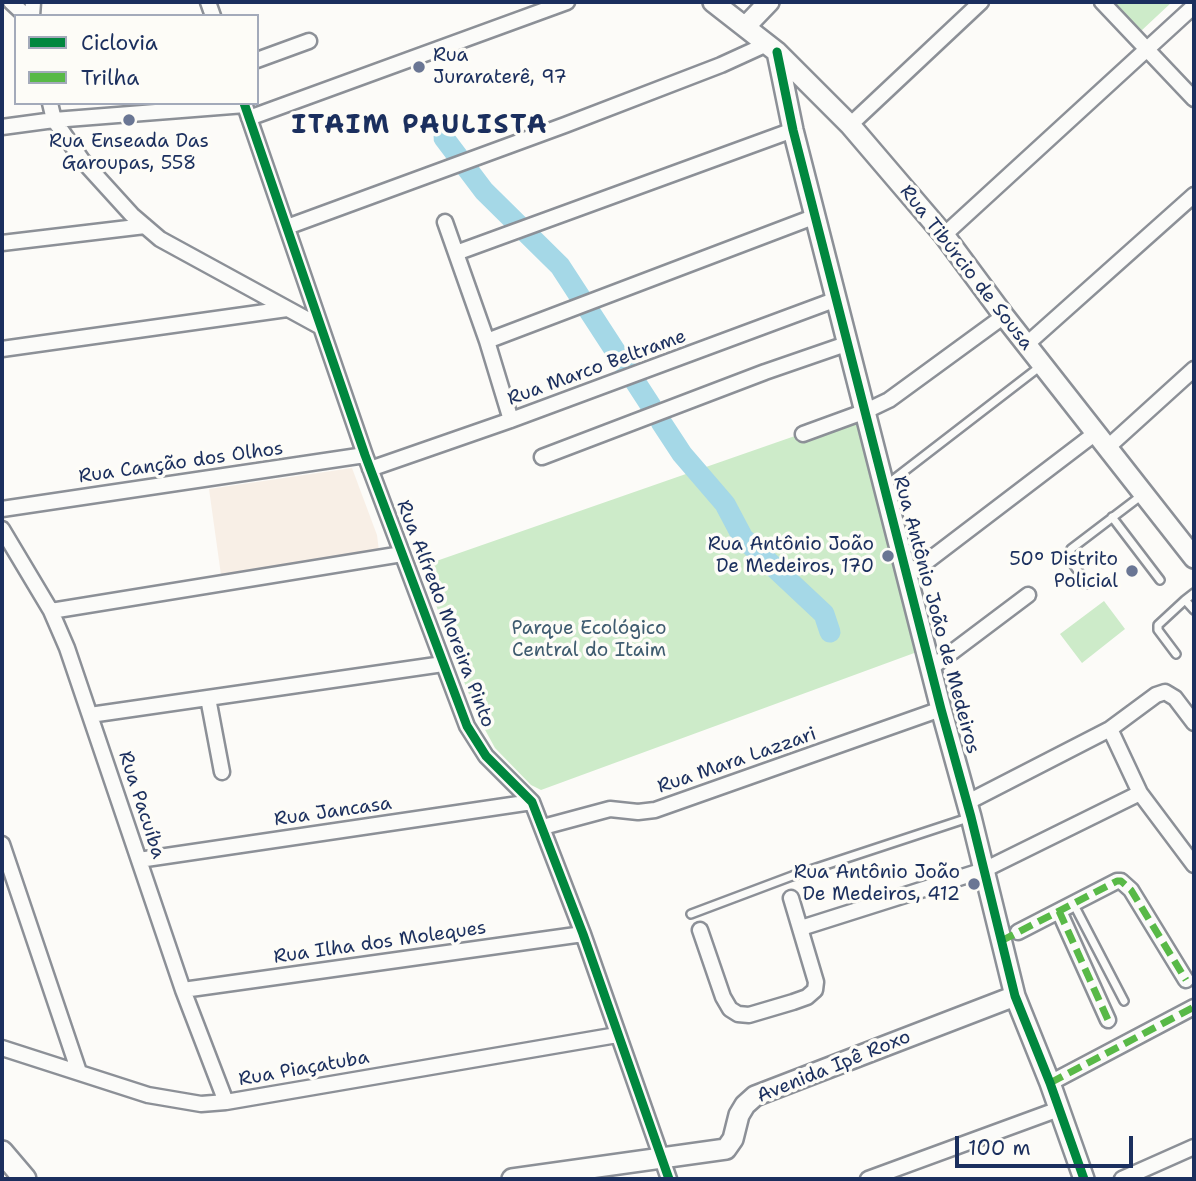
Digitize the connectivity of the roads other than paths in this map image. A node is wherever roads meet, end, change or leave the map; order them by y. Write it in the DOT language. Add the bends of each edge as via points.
graph roads {
  1 [pos="11,2"];
  2 [pos="567,2"];
  3 [pos="713,2"];
  4 [pos="769,2"];
  5 [pos="981,2"];
  6 [pos="1102,2"];
  7 [pos="1194,6"];
  8 [pos="24,14"];
  9 [pos="744,27"];
  10 [pos="309,41"];
  11 [pos="772,48"];
  12 [pos="1146,48"];
  13 [pos="259,59"];
  14 [pos="1194,98"];
  15 [pos="50,105"];
  16 [pos="259,105"];
  17 [pos="246,109"];
  18 [pos="54,120"];
  19 [pos="850,125"];
  20 [pos="2,127"];
  21 [pos="793,130"];
  22 [pos="1194,195"];
  23 [pos="816,216"];
  24 [pos="445,222"];
  25 [pos="145,226"];
  26 [pos="287,227"];
  27 [pos="944,235"];
  28 [pos="2,243"];
  29 [pos="456,253"];
  30 [pos="837,299"];
  31 [pos="287,309"];
  32 [pos="1004,316"];
  33 [pos="321,327"];
  34 [pos="487,341"];
  35 [pos="849,343"];
  36 [pos="1027,344"];
  37 [pos="2,349"];
  38 [pos="1043,365"];
  39 [pos="1194,369"];
  40 [pos="866,411"];
  41 [pos="511,420"];
  42 [pos="803,434"];
  43 [pos="1103,440"];
  44 [pos="542,457"];
  45 [pos="368,462"];
  46 [pos="885,486"];
  47 [pos="1143,494"];
  48 [pos="2,509"];
  49 [pos="1112,517"];
  50 [pos="2,529"];
  51 [pos="402,554"];
  52 [pos="1193,554"];
  53 [pos="907,573"];
  54 [pos="1160,580"];
  55 [pos="1087,584"];
  56 [pos="1194,593"];
  57 [pos="1028,595"];
  58 [pos="1185,600"];
  59 [pos="1194,610"];
  60 [pos="51,611"];
  61 [pos="1176,654"];
  62 [pos="443,664"];
  63 [pos="931,668"];
  64 [pos="208,698"];
  65 [pos="941,709"];
  66 [pos="90,715"];
  67 [pos="1194,723"];
  68 [pos="1110,729"];
  69 [pos="222,772"];
  70 [pos="1140,793"];
  71 [pos="532,802"];
  72 [pos="970,809"];
  73 [pos="543,827"];
  74 [pos="2,844"];
  75 [pos="139,860"];
  76 [pos="1194,865"];
  77 [pos="984,870"];
  78 [pos="791,898"];
  79 [pos="1073,903"];
  80 [pos="1059,911"];
  81 [pos="691,914"];
  82 [pos="801,928"];
  83 [pos="700,930"];
  84 [pos="583,934"];
  85 [pos="1011,936"];
  86 [pos="1186,980"];
  87 [pos="183,990"];
  88 [pos="1015,996"];
  89 [pos="1124,1001"];
  90 [pos="1194,1007"];
  91 [pos="1108,1020"];
  92 [pos="617,1035"];
  93 [pos="2,1048"];
  94 [pos="79,1072"];
  95 [pos="1050,1083"];
  96 [pos="226,1102"];
  97 [pos="1059,1109"];
  98 [pos="1194,1147"];
  99 [pos="2,1152"];
  100 [pos="661,1157"];
  101 [pos="578,1175"];
  102 [pos="25,1179"];
  103 [pos="512,1179"];
  104 [pos="669,1179"];
  105 [pos="868,1179"];
  106 [pos="1084,1179"];
  107 [pos="1122,1179"];
  1 -- 8 [label="street"];
  2 -- 16 [label="street"];
  3 -- 9 [label="street, Rua Tibúrcio de Sousa"];
  4 -- 9 [label="street"];
  5 -- 19 [label="street"];
  6 -- 12 [label="street"];
  7 -- 12 [label="street"];
  9 -- 11 [label="street, Rua Tibúrcio de Sousa"];
  10 -- 13 [label="street"];
  11 -- 19 [label="street, Rua Tibúrcio de Sousa"];
  11 -- 21 [label="street, Rua Antônio João de Medeiros"];
  11 -- 26 [label="street"];
  12 -- 14 [label="street"];
  12 -- 27 [label="street"];
  15 -- 18 [label="street"];
  17 -- 18 [label="street"];
  17 -- 26 [label="street, Rua Alfredo Moreira Pinto"];
  18 -- 20 [label="street"];
  18 -- 25 [label="street" via="82,160"];
  19 -- 27 [label="street, Rua Tibúrcio de Sousa"];
  21 -- 23 [label="street, Rua Antônio João de Medeiros"];
  21 -- 29 [label="street"];
  22 -- 36 [label="street"];
  23 -- 30 [label="street, Rua Antônio João de Medeiros"];
  23 -- 34 [label="street"];
  24 -- 29 [label="street"];
  25 -- 28 [label="street"];
  25 -- 31 [label="street" via="160,239"];
  26 -- 33 [label="street, Rua Alfredo Moreira Pinto"];
  27 -- 32 [label="street, Rua Tibúrcio de Sousa"];
  29 -- 34 [label="street"];
  30 -- 35 [label="street, Rua Antônio João de Medeiros"];
  30 -- 41 [label="street, Rua Marco Beltrame"];
  31 -- 33 [label="street"];
  31 -- 37 [label="street"];
  32 -- 36 [label="street, Rua Tibúrcio de Sousa"];
  32 -- 40 [label="street" via="889,400"];
  33 -- 45 [label="street, Rua Alfredo Moreira Pinto"];
  34 -- 41 [label="street"];
  35 -- 40 [label="street, Rua Antônio João de Medeiros"];
  35 -- 44 [label="street"];
  36 -- 38 [label="street, Rua Tibúrcio de Sousa"];
  38 -- 43 [label="street, Rua Tibúrcio de Sousa"];
  38 -- 46 [label="lane"];
  39 -- 43 [label="street"];
  40 -- 42 [label="street"];
  40 -- 46 [label="street, Rua Antônio João de Medeiros"];
  41 -- 45 [label="street, Rua Marco Beltrame"];
  43 -- 47 [label="street, Rua Tibúrcio de Sousa"];
  43 -- 53 [label="street"];
  45 -- 48 [label="street, Rua Canção dos Olhos"];
  45 -- 51 [label="street, Rua Alfredo Moreira Pinto"];
  46 -- 53 [label="street, Rua Antônio João de Medeiros"];
  47 -- 49 [label="lane"];
  47 -- 52 [label="street, Rua Tibúrcio de Sousa"];
  49 -- 54 [label="lane"];
  49 -- 55 [label="lane" via="1071,549 1069,558"];
  50 -- 60 [label="street, Rua Pacuíba"];
  51 -- 60 [label="street"];
  51 -- 62 [label="street, Rua Alfredo Moreira Pinto"];
  53 -- 63 [label="street, Rua Antônio João de Medeiros"];
  56 -- 58 [label="lane"];
  57 -- 63 [label="street"];
  58 -- 59 [label="lane"];
  58 -- 61 [label="lane" via="1158,625"];
  60 -- 66 [label="street, Rua Pacuíba"];
  62 -- 64 [label="street"];
  62 -- 71 [label="street, Rua Alfredo Moreira Pinto" via="467,726 486,756"];
  63 -- 65 [label="street, Rua Antônio João de Medeiros"];
  64 -- 66 [label="street"];
  64 -- 69 [label="street"];
  65 -- 72 [label="street, Rua Antônio João de Medeiros"];
  65 -- 73 [label="street, Rua Mara Lazzari" via="655,810 610,810"];
  66 -- 75 [label="street, Rua Pacuíba"];
  67 -- 68 [label="street" via="1165,692"];
  68 -- 70 [label="street"];
  68 -- 72 [label="street"];
  70 -- 76 [label="street"];
  70 -- 77 [label="street"];
  71 -- 73 [label="street, Rua Alfredo Moreira Pinto"];
  71 -- 75 [label="street, Rua Jancasa"];
  72 -- 77 [label="street, Rua Antônio João de Medeiros"];
  72 -- 81 [label="lane"];
  73 -- 84 [label="street, Rua Alfredo Moreira Pinto"];
  74 -- 94 [label="street"];
  75 -- 87 [label="street, Rua Pacuíba"];
  77 -- 82 [label="street"];
  77 -- 85 [label="street, Rua Antônio João de Medeiros"];
  78 -- 82 [label="street"];
  79 -- 80 [label="street"];
  79 -- 86 [label="street" via="1116,881 1126,885"];
  79 -- 89 [label="lane"];
  80 -- 85 [label="street"];
  80 -- 91 [label="street"];
  82 -- 83 [label="street" via="816,990 749,1015 730,1009 723,997"];
  84 -- 87 [label="street, Rua Ilha dos Moleques"];
  84 -- 92 [label="street, Rua Alfredo Moreira Pinto"];
  85 -- 88 [label="street, Rua Antônio João de Medeiros"];
  87 -- 96 [label="street, Rua Pacuíba"];
  88 -- 95 [label="street, Rua Antônio João de Medeiros"];
  88 -- 100 [label="street, Avenida Ipê Roxo" via="755,1096 738,1115 726,1149"];
  90 -- 95 [label="street"];
  92 -- 96 [label="street, Rua Piaçatuba"];
  92 -- 100 [label="street, Rua Alfredo Moreira Pinto"];
  93 -- 94 [label="street, Rua Piaçatuba"];
  94 -- 96 [label="street, Rua Piaçatuba" via="181,1102"];
  95 -- 97 [label="street, Rua Antônio João de Medeiros"];
  97 -- 105 [label="street"];
  97 -- 106 [label="street, Rua Antônio João de Medeiros"];
  98 -- 107 [label="street"];
  99 -- 102 [label="main road"];
  100 -- 101 [label="street, Avenida Ipê Roxo"];
  100 -- 104 [label="street, Rua Alfredo Moreira Pinto"];
  101 -- 103 [label="street, Avenida Ipê Roxo"];
}
